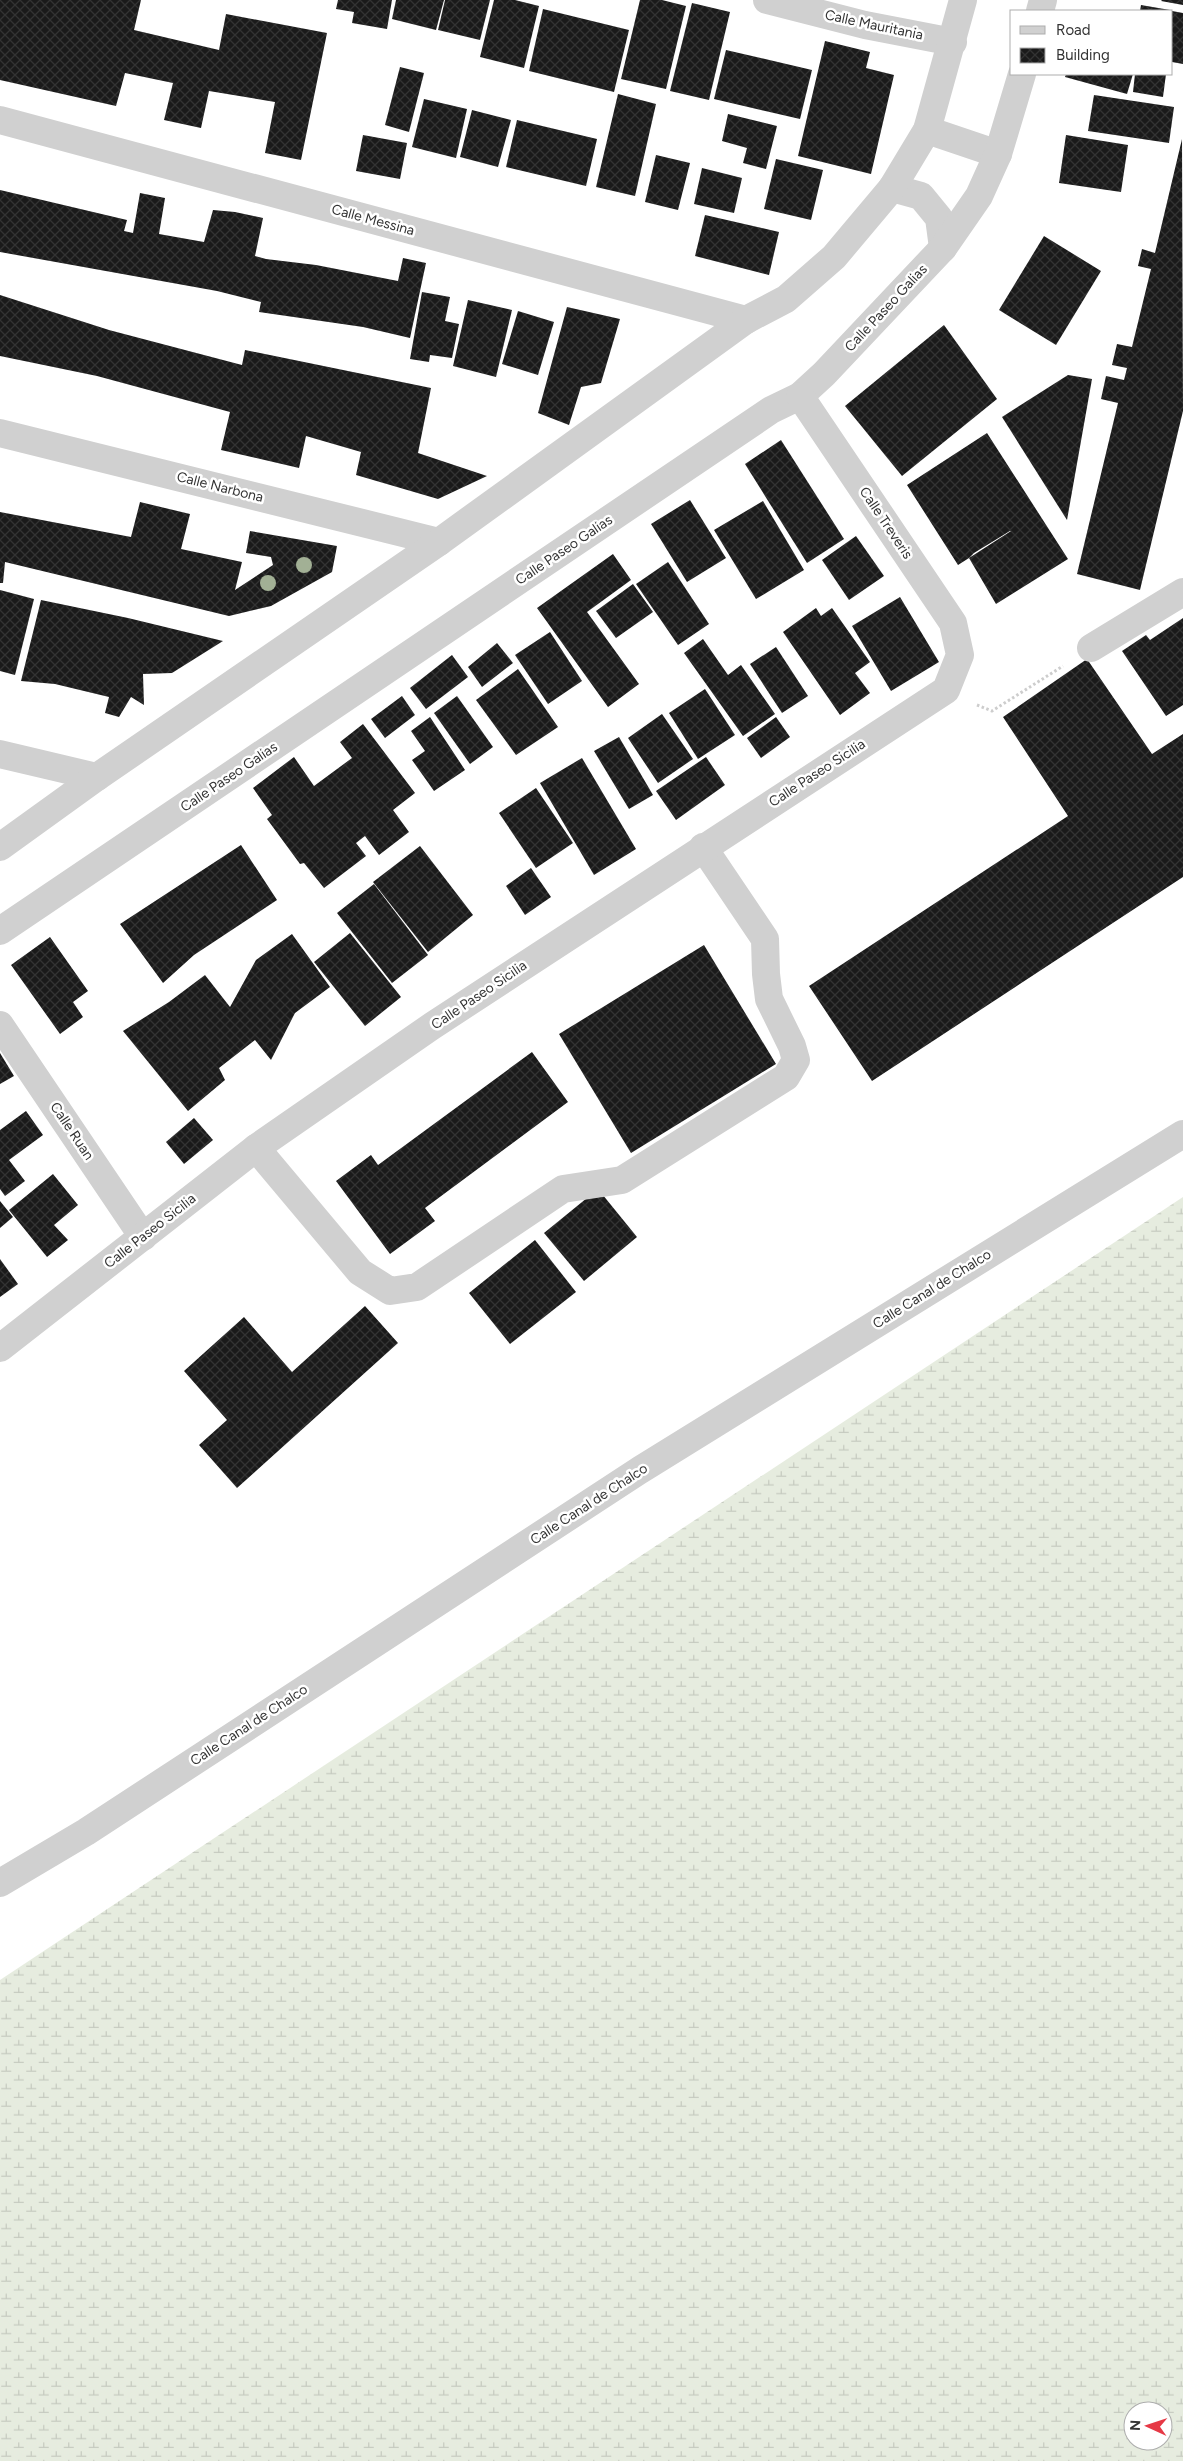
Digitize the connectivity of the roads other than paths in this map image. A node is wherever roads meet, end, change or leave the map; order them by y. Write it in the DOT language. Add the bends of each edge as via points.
graph roads {
  1 [pos="767,0"];
  2 [pos="964,0"];
  3 [pos="953,42"];
  4 [pos="1022,75"];
  5 [pos="0,120"];
  6 [pos="927,130"];
  7 [pos="998,154"];
  8 [pos="892,188"];
  9 [pos="943,248"];
  10 [pos="746,320"];
  11 [pos="800,396"];
  12 [pos="0,433"];
  13 [pos="440,542"];
  14 [pos="1183,592"];
  15 [pos="1091,648"];
  16 [pos="946,690"];
  17 [pos="0,754"];
  18 [pos="97,777"];
  19 [pos="0,846"];
  20 [pos="703,847"];
  21 [pos="0,931"];
  22 [pos="0,1025"];
  23 [pos="1183,1134"];
  24 [pos="256,1148"];
  25 [pos="143,1237"];
  26 [pos="0,1348"];
  27 [pos="0,1883"];
  1 -- 3 [label="street, Calle Mauritania" via="865,25"];
  2 -- 3 [label="street"];
  3 -- 6 [label="street"];
  4 -- 7 [label="street, Calle Paseo Galias"];
  5 -- 10 [label="street, Calle Messina"];
  6 -- 7 [label="street"];
  6 -- 8 [label="street"];
  7 -- 9 [label="street, Calle Paseo Galias" via="979,196"];
  8 -- 9 [label="street" via="921,196 939,218"];
  8 -- 10 [label="street" via="834,258 786,299"];
  9 -- 11 [label="street, Calle Paseo Galias"];
  10 -- 13 [label="street"];
  11 -- 16 [label="street, Calle Treveris" via="953,623 960,655"];
  11 -- 21 [label="street, Calle Paseo Galias" via="763,416"];
  12 -- 13 [label="street, Calle Narbona"];
  13 -- 18 [label="street"];
  14 -- 15 [label="street"];
  16 -- 20 [label="street, Calle Paseo Sicilia"];
  17 -- 18 [label="street"];
  18 -- 19 [label="street"];
  20 -- 24 [label="street, Calle Paseo Sicilia" via="432,1026"];
  20 -- 24 [label="street" via="765,940 769,999 796,1060 786,1077 622,1180 563,1189 417,1287 390,1291 360,1272"];
  22 -- 25 [label="street, Calle Ruan"];
  23 -- 27 [label="street, Calle Canal de Chalco" via="640,1470 86,1832"];
  24 -- 25 [label="street, Calle Paseo Sicilia"];
  25 -- 26 [label="street, Calle Paseo Sicilia"];
}
